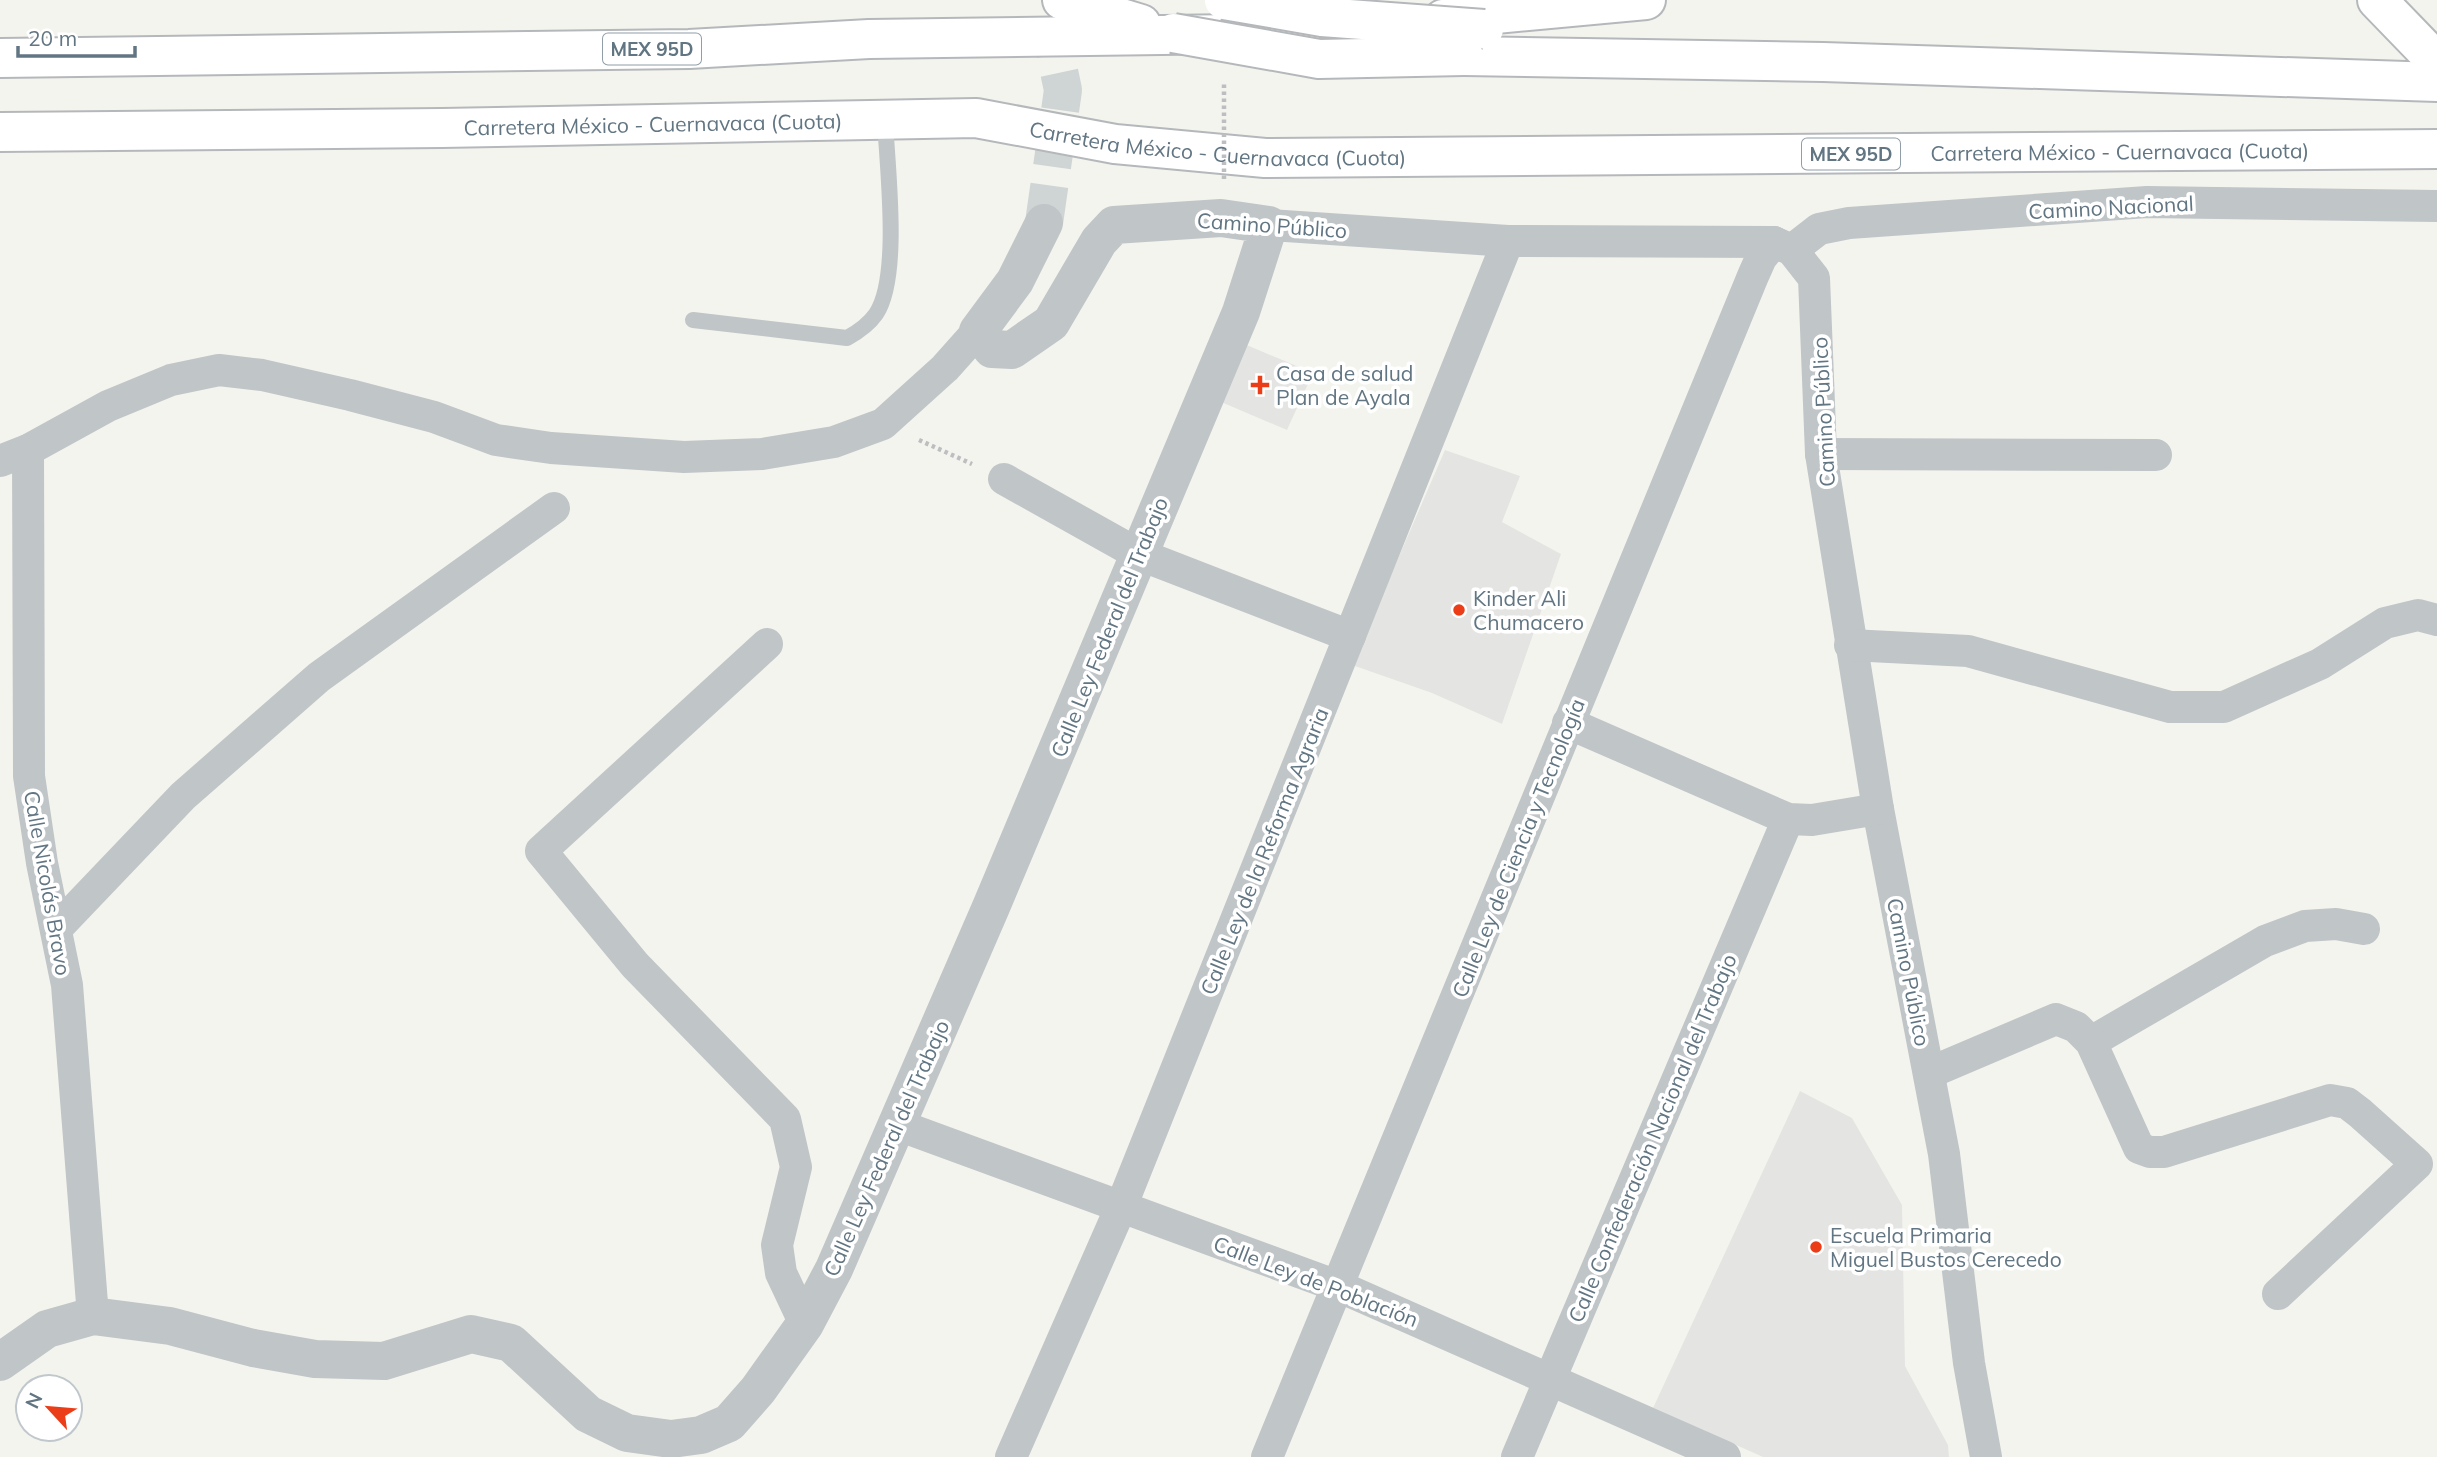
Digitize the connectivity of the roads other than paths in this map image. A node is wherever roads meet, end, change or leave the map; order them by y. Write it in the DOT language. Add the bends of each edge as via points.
graph roads {
  1 [pos="1062,0"];
  2 [pos="1224,0"];
  3 [pos="1646,0"];
  4 [pos="2377,0"];
  5 [pos="0,58"];
  6 [pos="2437,64"];
  7 [pos="2437,82"];
  8 [pos="885,120"];
  9 [pos="0,132"];
  10 [pos="2437,149"];
  11 [pos="2437,206"];
  12 [pos="1044,223"];
  13 [pos="1269,225"];
  14 [pos="1508,241"];
  15 [pos="1783,246"];
  16 [pos="693,320"];
  17 [pos="978,331"];
  18 [pos="1821,454"];
  19 [pos="14,455"];
  20 [pos="2156,455"];
  21 [pos="1004,479"];
  22 [pos="554,508"];
  23 [pos="1138,554"];
  24 [pos="2437,620"];
  25 [pos="1350,636"];
  26 [pos="768,644"];
  27 [pos="1850,645"];
  28 [pos="1568,723"];
  29 [pos="1878,810"];
  30 [pos="1787,818"];
  31 [pos="56,929"];
  32 [pos="2364,929"];
  33 [pos="2091,1042"];
  34 [pos="1929,1073"];
  35 [pos="898,1125"];
  36 [pos="2427,1154"];
  37 [pos="1121,1207"];
  38 [pos="1340,1287"];
  39 [pos="2278,1294"];
  40 [pos="93,1316"];
  41 [pos="805,1324"];
  42 [pos="0,1362"];
  43 [pos="1551,1377"];
  44 [pos="676,1448"];
  45 [pos="1011,1457"];
  46 [pos="1267,1457"];
  47 [pos="1517,1457"];
  48 [pos="1725,1457"];
  49 [pos="1986,1457"];
  1 -- 7 [label="highway, bridge" via="1173,33 1319,59 1464,56 1823,62"];
  2 -- 6 [label="highway, bridge" via="1322,17 1471,28 1974,52"];
  3 -- 5 [label="highway, MEX 95D" via="1305,33 869,39 689,49"];
  4 -- 6 [label="highway"];
  8 -- 9 [label="highway, Carretera México - Cuernavaca (Cuota) / MEX 95D"];
  8 -- 10 [label="highway, Carretera México - Cuernavaca (Cuota) / MEX 95D" via="976,118 1115,144 1265,158"];
  8 -- 16 [label="lane" via="890,274 877,312 861,330 848,338"];
  11 -- 15 [label="street, Camino Nacional" via="2120,204 1849,223 1819,229"];
  12 -- 17 [label="street" via="1015,281"];
  13 -- 14 [label="street, Camino Público"];
  13 -- 17 [label="street, Camino Público" via="1221,218 1114,225 1098,241 1051,323 1012,350 992,349"];
  13 -- 23 [label="street, Calle Ley Federal del Trabajo" via="1241,312"];
  14 -- 15 [label="street, Camino Público"];
  14 -- 25 [label="street, Calle Ley de la Reforma Agraria"];
  15 -- 18 [label="street, Camino Público" via="1814,278"];
  15 -- 28 [label="street, Calle Ley de Ciencia y Tecnología" via="1760,258"];
  17 -- 19 [label="street" via="883,424 834,442 762,454 684,457 496,440 434,417 337,392 219,370 171,380 108,406"];
  18 -- 20 [label="street"];
  18 -- 27 [label="street, Camino Público"];
  19 -- 31 [label="street, Calle Nicolás Bravo" via="26,620 29,776"];
  21 -- 23 [label="street"];
  22 -- 31 [label="street" via="319,677 183,796"];
  23 -- 25 [label="street"];
  23 -- 35 [label="street, Calle Ley Federal del Trabajo"];
  24 -- 27 [label="street" via="2418,615 2385,623 2320,664 2224,707 2170,707 1968,651"];
  25 -- 37 [label="street, Calle Ley de la Reforma Agraria"];
  26 -- 41 [label="street" via="541,850 635,965 785,1119 796,1167 777,1245 781,1273"];
  27 -- 29 [label="street, Camino Público"];
  28 -- 30 [label="street"];
  28 -- 38 [label="street, Calle Ley de Ciencia y Tecnología"];
  29 -- 30 [label="street" via="1812,820"];
  29 -- 34 [label="street, Camino Público"];
  30 -- 43 [label="street, Calle Confederación Nacional del Trabajo"];
  31 -- 40 [label="street, Calle Nicolás Bravo" via="67,985"];
  32 -- 33 [label="street" via="2336,924 2305,926 2265,941"];
  33 -- 34 [label="street" via="2076,1027 2056,1019"];
  33 -- 36 [label="street" via="2139,1148 2150,1152 2164,1152 2330,1100 2347,1103"];
  34 -- 49 [label="street, Camino Público"];
  35 -- 37 [label="street, Calle Ley de Población"];
  35 -- 41 [label="street, Calle Ley Federal del Trabajo"];
  36 -- 39 [label="street"];
  37 -- 38 [label="street, Calle Ley de Población"];
  37 -- 45 [label="street, Calle Ley de la Reforma Agraria"];
  38 -- 43 [label="street, Calle Ley de Población"];
  38 -- 46 [label="street, Calle Ley de Ciencia y Tecnología"];
  40 -- 42 [label="street" via="47,1329"];
  40 -- 44 [label="street, Calle Ley Federal del Trabajo" via="170,1326 315,1359 384,1362 471,1334 511,1343 587,1414"];
  41 -- 44 [label="street, Calle Ley Federal del Trabajo" via="729,1423"];
  43 -- 47 [label="street, Calle Confederación Nacional del Trabajo"];
  43 -- 48 [label="street, Calle Ley de Población"];
}
